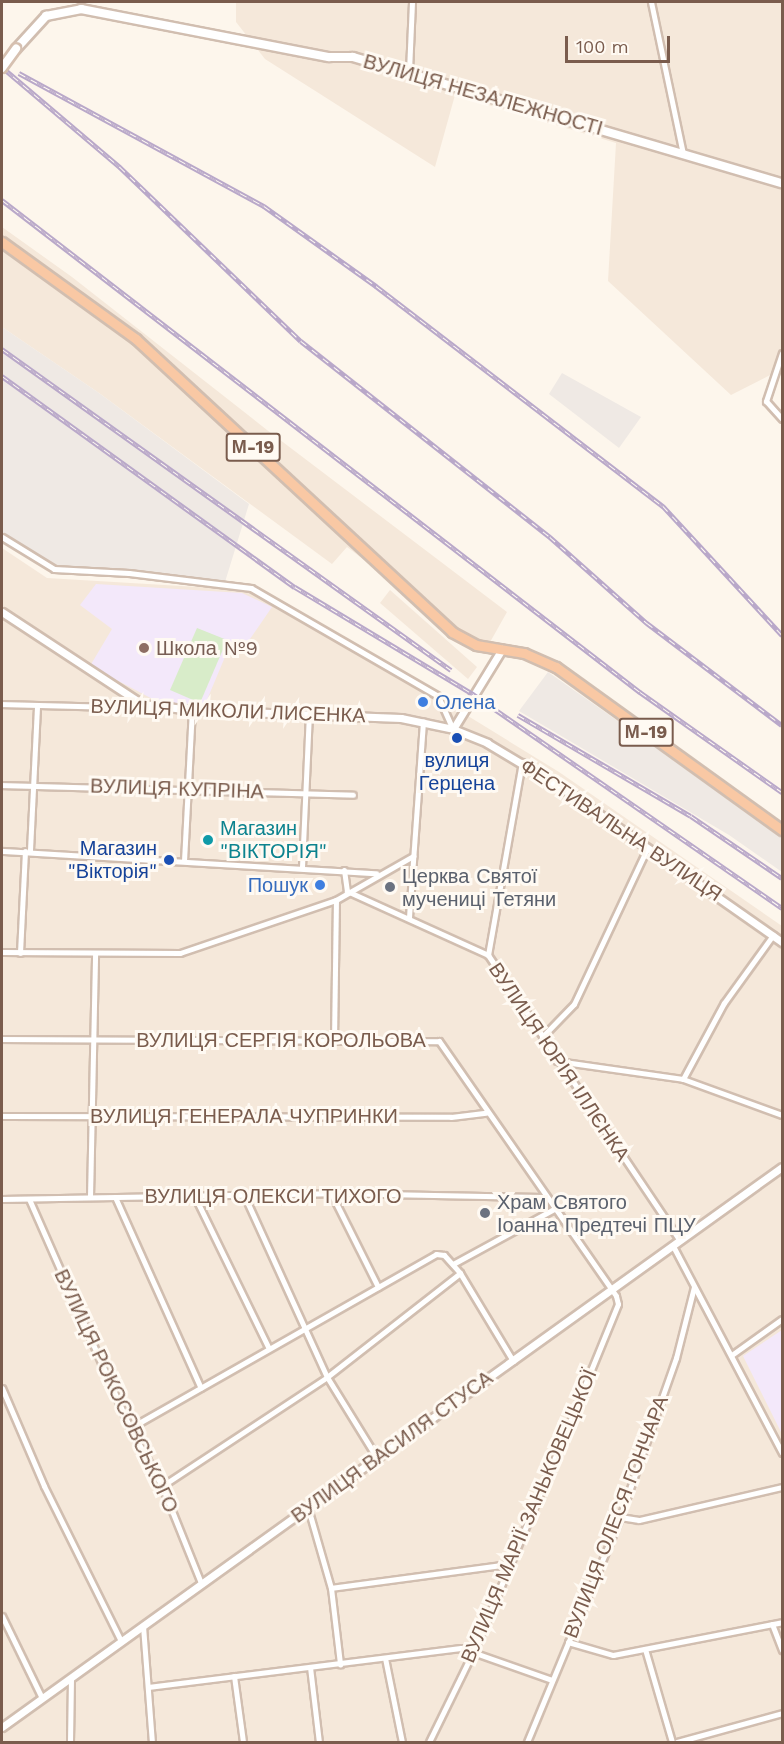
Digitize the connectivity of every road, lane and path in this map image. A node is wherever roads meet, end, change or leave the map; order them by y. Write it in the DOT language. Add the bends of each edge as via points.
graph roads {
  1 [pos="412,2"];
  2 [pos="651,2"];
  3 [pos="2,68"];
  4 [pos="409,71"];
  5 [pos="683,154"];
  6 [pos="783,183"];
  7 [pos="2,242"];
  8 [pos="783,352"];
  9 [pos="783,419"];
  10 [pos="2,537"];
  11 [pos="2,612"];
  12 [pos="502,649"];
  13 [pos="2,704"];
  14 [pos="37,705"];
  15 [pos="161,708"];
  16 [pos="192,710"];
  17 [pos="309,713"];
  18 [pos="423,721"];
  19 [pos="453,729"];
  20 [pos="522,762"];
  21 [pos="2,785"];
  22 [pos="34,785"];
  23 [pos="189,789"];
  24 [pos="306,792"];
  25 [pos="353,795"];
  26 [pos="783,830"];
  27 [pos="647,849"];
  28 [pos="2,851"];
  29 [pos="27,851"];
  30 [pos="413,856"];
  31 [pos="184,861"];
  32 [pos="302,867"];
  33 [pos="344,870"];
  34 [pos="378,874"];
  35 [pos="347,891"];
  36 [pos="336,900"];
  37 [pos="409,917"];
  38 [pos="773,935"];
  39 [pos="783,942"];
  40 [pos="2,952"];
  41 [pos="20,953"];
  42 [pos="95,955"];
  43 [pos="488,955"];
  44 [pos="542,1037"];
  45 [pos="2,1039"];
  46 [pos="93,1039"];
  47 [pos="334,1041"];
  48 [pos="557,1061"];
  49 [pos="683,1079"];
  50 [pos="486,1113"];
  51 [pos="783,1115"];
  52 [pos="2,1116"];
  53 [pos="93,1116"];
  54 [pos="783,1167"];
  55 [pos="331,1193"];
  56 [pos="194,1195"];
  57 [pos="244,1195"];
  58 [pos="90,1197"];
  59 [pos="115,1197"];
  60 [pos="544,1197"];
  61 [pos="2,1199"];
  62 [pos="29,1199"];
  63 [pos="554,1209"];
  64 [pos="676,1243"];
  65 [pos="453,1264"];
  66 [pos="460,1273"];
  67 [pos="378,1287"];
  68 [pos="694,1287"];
  69 [pos="609,1291"];
  70 [pos="783,1319"];
  71 [pos="306,1327"];
  72 [pos="268,1347"];
  73 [pos="734,1354"];
  74 [pos="513,1361"];
  75 [pos="327,1377"];
  76 [pos="2,1388"];
  77 [pos="201,1388"];
  78 [pos="130,1428"];
  79 [pos="783,1453"];
  80 [pos="376,1458"];
  81 [pos="162,1486"];
  82 [pos="783,1487"];
  83 [pos="308,1508"];
  84 [pos="620,1517"];
  85 [pos="508,1564"];
  86 [pos="201,1583"];
  87 [pos="331,1588"];
  88 [pos="2,1616"];
  89 [pos="783,1622"];
  90 [pos="772,1624"];
  91 [pos="143,1626"];
  92 [pos="122,1641"];
  93 [pos="568,1642"];
  94 [pos="645,1649"];
  95 [pos="474,1650"];
  96 [pos="783,1650"];
  97 [pos="386,1658"];
  98 [pos="340,1664"];
  99 [pos="310,1667"];
  100 [pos="234,1676"];
  101 [pos="71,1678"];
  102 [pos="552,1680"];
  103 [pos="148,1688"];
  104 [pos="42,1698"];
  105 [pos="783,1713"];
  106 [pos="2,1727"];
  107 [pos="704,1735"];
  108 [pos="70,1743"];
  109 [pos="153,1743"];
  110 [pos="243,1743"];
  111 [pos="320,1743"];
  112 [pos="402,1743"];
  113 [pos="429,1743"];
  114 [pos="527,1743"];
  115 [pos="672,1743"];
  116 [pos="677,1743"];
  117 [pos="706,1743"];
  1 -- 4 [label="street"];
  2 -- 5 [label="street"];
  3 -- 4 [label="main road, ВУЛИЦЯ НЕЗАЛЕЖНОСТІ, bridge" via="46,16 81,9 329,57 353,57"];
  4 -- 5 [label="main road, ВУЛИЦЯ НЕЗАЛЕЖНОСТІ"];
  5 -- 6 [label="main road, ВУЛИЦЯ НЕЗАЛЕЖНОСТІ"];
  7 -- 12 [label="highway, М-19" via="136,339 452,632 476,645"];
  8 -- 9 [label="street" via="766,401"];
  10 -- 19 [label="street" via="54,569 129,573 251,588 438,696"];
  11 -- 15 [label="street" via="134,700"];
  12 -- 19 [label="street"];
  12 -- 26 [label="highway, М-19" via="537,658 572,678"];
  13 -- 14 [label="street, ВУЛИЦЯ МИКОЛИ ЛИСЕНКА"];
  14 -- 15 [label="street, ВУЛИЦЯ МИКОЛИ ЛИСЕНКА"];
  14 -- 22 [label="street"];
  15 -- 16 [label="street, ВУЛИЦЯ МИКОЛИ ЛИСЕНКА"];
  16 -- 17 [label="street, ВУЛИЦЯ МИКОЛИ ЛИСЕНКА"];
  16 -- 23 [label="street"];
  17 -- 18 [label="street, ВУЛИЦЯ МИКОЛИ ЛИСЕНКА"];
  17 -- 24 [label="street"];
  18 -- 19 [label="street, ВУЛИЦЯ МИКОЛИ ЛИСЕНКА"];
  18 -- 30 [label="street"];
  19 -- 20 [label="street, ФЕСТИВАЛЬНА ВУЛИЦЯ"];
  20 -- 27 [label="street, ФЕСТИВАЛЬНА ВУЛИЦЯ"];
  20 -- 43 [label="street"];
  21 -- 22 [label="street, ВУЛИЦЯ КУПРІНА"];
  22 -- 23 [label="street, ВУЛИЦЯ КУПРІНА"];
  22 -- 29 [label="street"];
  23 -- 24 [label="street, ВУЛИЦЯ КУПРІНА"];
  23 -- 31 [label="street"];
  24 -- 25 [label="street, ВУЛИЦЯ КУПРІНА"];
  24 -- 32 [label="street"];
  27 -- 38 [label="street, ФЕСТИВАЛЬНА ВУЛИЦЯ"];
  27 -- 44 [label="street" via="574,1004"];
  28 -- 29 [label="street"];
  29 -- 31 [label="street"];
  29 -- 41 [label="street"];
  30 -- 34 [label="street"];
  30 -- 37 [label="street"];
  31 -- 32 [label="street"];
  32 -- 33 [label="street"];
  33 -- 34 [label="street"];
  33 -- 35 [label="street"];
  34 -- 35 [label="street"];
  35 -- 36 [label="street"];
  35 -- 37 [label="street, ВУЛИЦЯ ЮРІЯ ІЛЛЄНКА"];
  36 -- 42 [label="street" via="180,953"];
  36 -- 47 [label="street"];
  37 -- 43 [label="street, ВУЛИЦЯ ЮРІЯ ІЛЛЄНКА"];
  38 -- 39 [label="street, ФЕСТИВАЛЬНА ВУЛИЦЯ"];
  38 -- 49 [label="street" via="724,1003"];
  40 -- 41 [label="street"];
  41 -- 42 [label="street"];
  42 -- 46 [label="street"];
  43 -- 44 [label="street, ВУЛИЦЯ ЮРІЯ ІЛЛЄНКА"];
  44 -- 48 [label="street, ВУЛИЦЯ ЮРІЯ ІЛЛЄНКА"];
  45 -- 46 [label="street, ВУЛИЦЯ СЕРГІЯ КОРОЛЬОВА"];
  46 -- 47 [label="street, ВУЛИЦЯ СЕРГІЯ КОРОЛЬОВА"];
  46 -- 53 [label="street"];
  47 -- 50 [label="street, ВУЛИЦЯ СЕРГІЯ КОРОЛЬОВА" via="439,1041"];
  48 -- 49 [label="street"];
  48 -- 64 [label="street, ВУЛИЦЯ ЮРІЯ ІЛЛЄНКА"];
  49 -- 51 [label="street"];
  50 -- 53 [label="street, ВУЛИЦЯ ГЕНЕРАЛА ЧУПРИНКИ" via="451,1117"];
  50 -- 60 [label="street, ВУЛИЦЯ СЕРГІЯ КОРОЛЬОВА"];
  52 -- 53 [label="street, ВУЛИЦЯ ГЕНЕРАЛА ЧУПРИНКИ"];
  53 -- 58 [label="street"];
  54 -- 64 [label="street, ВУЛИЦЯ ВАСИЛЯ СТУСА"];
  55 -- 57 [label="street, ВУЛИЦЯ ОЛЕКСИ ТИХОГО"];
  55 -- 60 [label="street, ВУЛИЦЯ ОЛЕКСИ ТИХОГО"];
  55 -- 67 [label="street"];
  56 -- 57 [label="street, ВУЛИЦЯ ОЛЕКСИ ТИХОГО"];
  56 -- 59 [label="street, ВУЛИЦЯ ОЛЕКСИ ТИХОГО"];
  56 -- 72 [label="street"];
  57 -- 71 [label="street"];
  58 -- 59 [label="street, ВУЛИЦЯ ОЛЕКСИ ТИХОГО"];
  58 -- 62 [label="street, ВУЛИЦЯ ОЛЕКСИ ТИХОГО"];
  59 -- 77 [label="street"];
  60 -- 63 [label="street, ВУЛИЦЯ СЕРГІЯ КОРОЛЬОВА"];
  61 -- 62 [label="street, ВУЛИЦЯ ОЛЕКСИ ТИХОГО"];
  62 -- 78 [label="street, ВУЛИЦЯ РОКОСОВСЬКОГО"];
  63 -- 65 [label="street"];
  63 -- 69 [label="street, ВУЛИЦЯ СЕРГІЯ КОРОЛЬОВА"];
  64 -- 68 [label="street, ВУЛИЦЯ ЮРІЯ ІЛЛЄНКА"];
  64 -- 69 [label="street, ВУЛИЦЯ ВАСИЛЯ СТУСА"];
  65 -- 66 [label="street"];
  65 -- 67 [label="street" via="444,1255 436,1254"];
  66 -- 74 [label="street"];
  66 -- 75 [label="street"];
  67 -- 71 [label="street"];
  68 -- 73 [label="street, ВУЛИЦЯ ЮРІЯ ІЛЛЄНКА"];
  68 -- 84 [label="street, ВУЛИЦЯ ОЛЕСЯ ГОНЧАРА" via="676,1358"];
  69 -- 74 [label="street, ВУЛИЦЯ ВАСИЛЯ СТУСА"];
  69 -- 85 [label="street, ВУЛИЦЯ МАРІЇ ЗАНЬКОВЕЦЬКОЇ" via="616,1296 618,1305"];
  70 -- 73 [label="street"];
  71 -- 72 [label="street"];
  71 -- 75 [label="street"];
  72 -- 77 [label="street"];
  73 -- 79 [label="street, ВУЛИЦЯ ЮРІЯ ІЛЛЄНКА"];
  74 -- 80 [label="street, ВУЛИЦЯ ВАСИЛЯ СТУСА"];
  75 -- 80 [label="street"];
  75 -- 81 [label="street"];
  76 -- 92 [label="street" via="44,1486"];
  77 -- 78 [label="street"];
  78 -- 81 [label="street, ВУЛИЦЯ РОКОСОВСЬКОГО"];
  80 -- 83 [label="street, ВУЛИЦЯ ВАСИЛЯ СТУСА"];
  81 -- 86 [label="street, ВУЛИЦЯ РОКОСОВСЬКОГО"];
  82 -- 84 [label="street" via="639,1520"];
  83 -- 86 [label="street, ВУЛИЦЯ ВАСИЛЯ СТУСА"];
  83 -- 87 [label="street"];
  84 -- 93 [label="street, ВУЛИЦЯ ОЛЕСЯ ГОНЧАРА"];
  85 -- 87 [label="street"];
  85 -- 95 [label="street, ВУЛИЦЯ МАРІЇ ЗАНЬКОВЕЦЬКОЇ"];
  86 -- 91 [label="street, ВУЛИЦЯ ВАСИЛЯ СТУСА"];
  87 -- 98 [label="street"];
  88 -- 104 [label="street"];
  89 -- 90 [label="street"];
  90 -- 94 [label="street"];
  90 -- 96 [label="street"];
  91 -- 92 [label="street, ВУЛИЦЯ ВАСИЛЯ СТУСА"];
  91 -- 103 [label="street"];
  92 -- 101 [label="street, ВУЛИЦЯ ВАСИЛЯ СТУСА"];
  93 -- 94 [label="street" via="614,1655"];
  93 -- 102 [label="street, ВУЛИЦЯ ОЛЕСЯ ГОНЧАРА"];
  94 -- 115 [label="street"];
  95 -- 97 [label="street" via="449,1649"];
  95 -- 102 [label="street"];
  95 -- 113 [label="street, ВУЛИЦЯ МАРІЇ ЗАНЬКОВЕЦЬКОЇ"];
  97 -- 98 [label="street"];
  97 -- 112 [label="street"];
  98 -- 99 [label="street"];
  99 -- 100 [label="street"];
  99 -- 111 [label="street"];
  100 -- 103 [label="street"];
  100 -- 110 [label="street"];
  101 -- 104 [label="street, ВУЛИЦЯ ВАСИЛЯ СТУСА"];
  101 -- 108 [label="street"];
  102 -- 114 [label="street, ВУЛИЦЯ ОЛЕСЯ ГОНЧАРА"];
  103 -- 109 [label="street"];
  104 -- 106 [label="street, ВУЛИЦЯ ВАСИЛЯ СТУСА"];
  105 -- 107 [label="street"];
  107 -- 116 [label="street"];
  107 -- 117 [label="street"];
}
